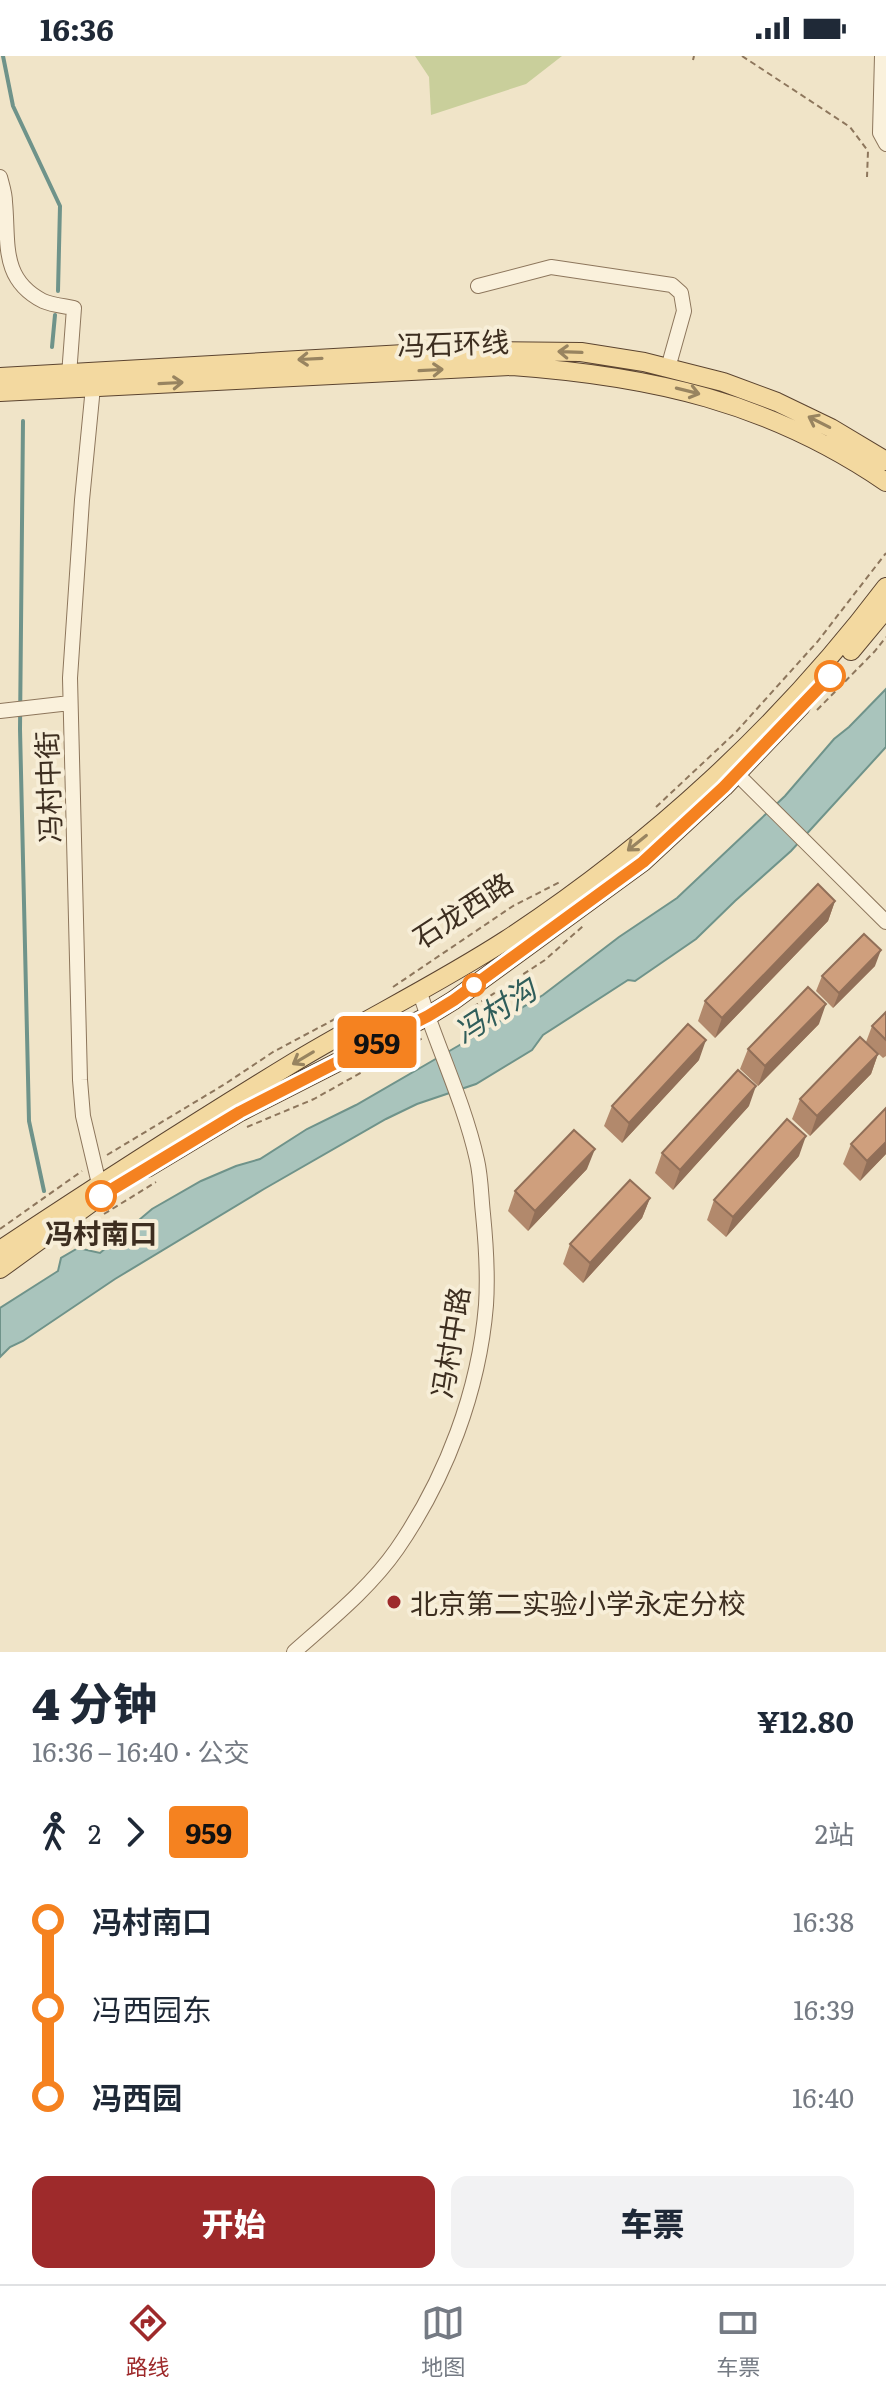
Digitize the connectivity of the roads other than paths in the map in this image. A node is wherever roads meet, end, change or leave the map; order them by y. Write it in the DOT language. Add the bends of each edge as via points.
graph roads {
  1 [pos="882,56"];
  2 [pos="886,144"];
  3 [pos="0,177"];
  4 [pos="478,286"];
  5 [pos="668,368"];
  6 [pos="69,375"];
  7 [pos="0,377"];
  8 [pos="93,387"];
  9 [pos="0,392"];
  10 [pos="886,461"];
  11 [pos="886,482"];
  12 [pos="886,587"];
  13 [pos="886,609"];
  14 [pos="70,703"];
  15 [pos="2,710"];
  16 [pos="733,769"];
  17 [pos="886,922"];
  18 [pos="420,993"];
  19 [pos="428,1016"];
  20 [pos="99,1184"];
  21 [pos="0,1250"];
  22 [pos="0,1269"];
  23 [pos="294,1652"];
  1 -- 2 [label="street" via="880,133"];
  3 -- 6 [label="street" via="6,257 19,281 45,302 74,308"];
  4 -- 5 [label="street" via="551,267 672,285 681,293 684,311"];
  5 -- 6 [label="main road, 冯石环线, one-way" via="581,352 483,351"];
  10 -- 5 [label="main road, 冯石环线, one-way" via="777,402"];
  6 -- 7 [label="main road, 冯石环线"];
  8 -- 9 [label="main road, 冯石环线"];
  8 -- 11 [label="main road, 冯石环线, one-way" via="512,366 566,370 664,385 741,408 805,435"];
  8 -- 14 [label="street, 冯村中街"];
  12 -- 16 [label="main road, 石龙西路"];
  13 -- 16 [label="main road, 石龙西路" via="831,675"];
  14 -- 15 [label="street"];
  14 -- 20 [label="street, 冯村中街" via="80,1080"];
  16 -- 17 [label="street"];
  16 -- 18 [label="main road, 石龙西路, one-way" via="578,890"];
  16 -- 19 [label="main road, 石龙西路" via="643,862"];
  18 -- 19 [label="street, 冯村中路"];
  18 -- 20 [label="main road, 石龙西路, one-way" via="299,1060"];
  19 -- 22 [label="main road, 石龙西路" via="240,1112 101,1196"];
  19 -- 23 [label="street, 冯村中路" via="478,1162 486,1246 480,1350 458,1430 396,1550 375,1577"];
  20 -- 21 [label="main road, 石龙西路"];
}
